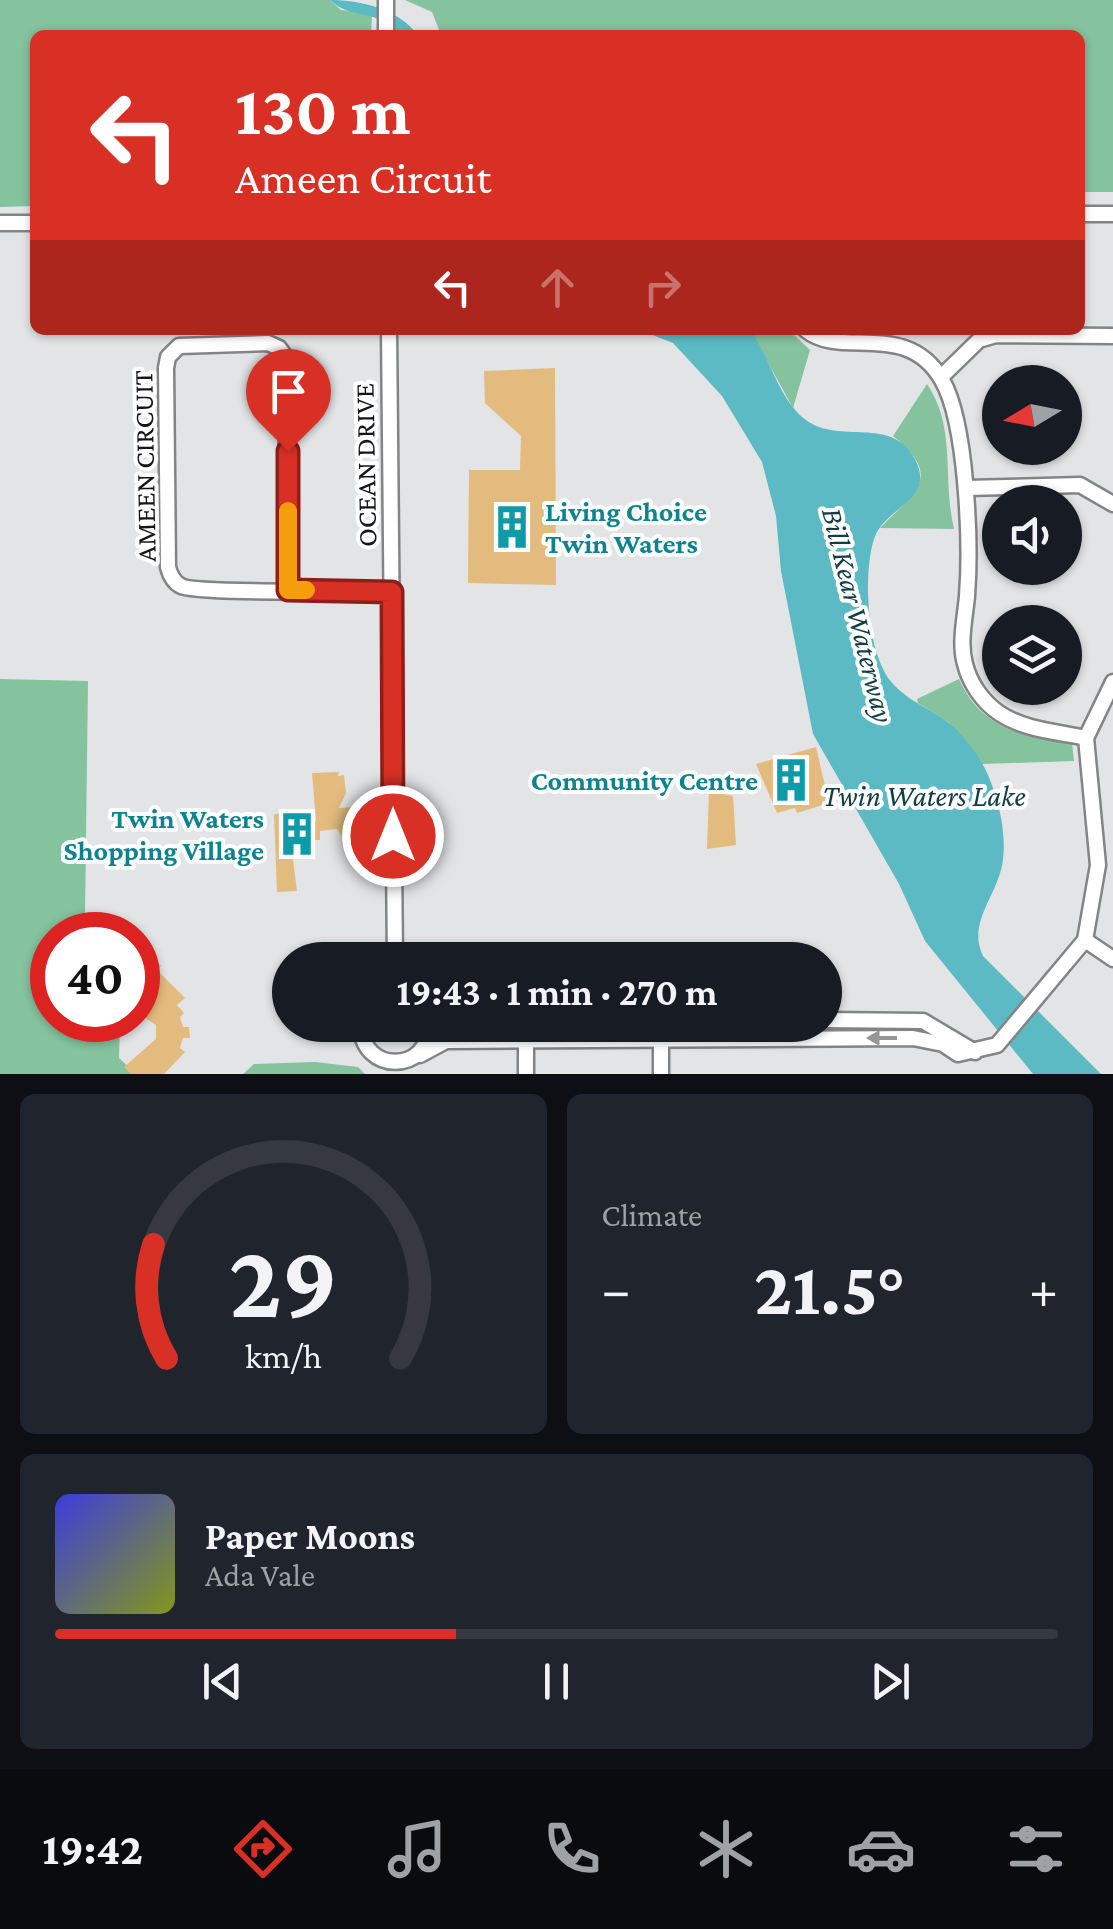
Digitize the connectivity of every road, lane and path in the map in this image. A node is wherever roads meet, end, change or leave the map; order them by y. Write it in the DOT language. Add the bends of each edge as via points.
graph roads {
  1 [pos="386,0"];
  2 [pos="386,30"];
  3 [pos="1085,214"];
  4 [pos="1113,214"];
  5 [pos="0,223"];
  6 [pos="30,223"];
  7 [pos="389,335"];
  8 [pos="815,335"];
  9 [pos="1113,336"];
  10 [pos="941,377"];
  11 [pos="966,488"];
  12 [pos="1113,504"];
  13 [pos="288,590"];
  14 [pos="392,592"];
  15 [pos="1113,682"];
  16 [pos="1086,738"];
  17 [pos="1084,940"];
  18 [pos="396,942"];
  19 [pos="1113,959"];
  20 [pos="842,1020"];
  21 [pos="842,1036"];
  22 [pos="366,1042"];
  23 [pos="428,1042"];
  24 [pos="444,1042"];
  25 [pos="526,1042"];
  26 [pos="661,1042"];
  27 [pos="976,1052"];
  28 [pos="420,1056"];
  29 [pos="401,1069"];
  30 [pos="526,1074"];
  31 [pos="662,1074"];
  1 -- 2 [label="street"];
  3 -- 4 [label="street"];
  5 -- 6 [label="street"];
  7 -- 14 [label="street, OCEAN DRIVE"];
  8 -- 10 [label="street" via="899,346"];
  9 -- 10 [label="street" via="979,340"];
  10 -- 11 [label="street" via="953,406"];
  11 -- 12 [label="street" via="1080,485"];
  11 -- 16 [label="street" via="963,632 969,675 986,702 1012,720"];
  13 -- 13 [label="street, AMEEN CIRCUIT" via="188,588 170,574 166,368 179,346 268,343 286,358"];
  13 -- 14 [label="street, AMEEN CIRCUIT"];
  14 -- 18 [label="street, OCEAN DRIVE"];
  15 -- 16 [label="street"];
  16 -- 17 [label="street" via="1098,865"];
  17 -- 19 [label="street"];
  17 -- 27 [label="street" via="997,1045"];
  20 -- 27 [label="street" via="923,1021"];
  27 -- 21 [label="street, one-way" via="958,1054 914,1038"];
  22 -- 29 [label="street" via="377,1060"];
  23 -- 28 [label="street"];
  24 -- 28 [label="street"];
  25 -- 30 [label="street"];
  26 -- 31 [label="street"];
  28 -- 29 [label="street"];
}
